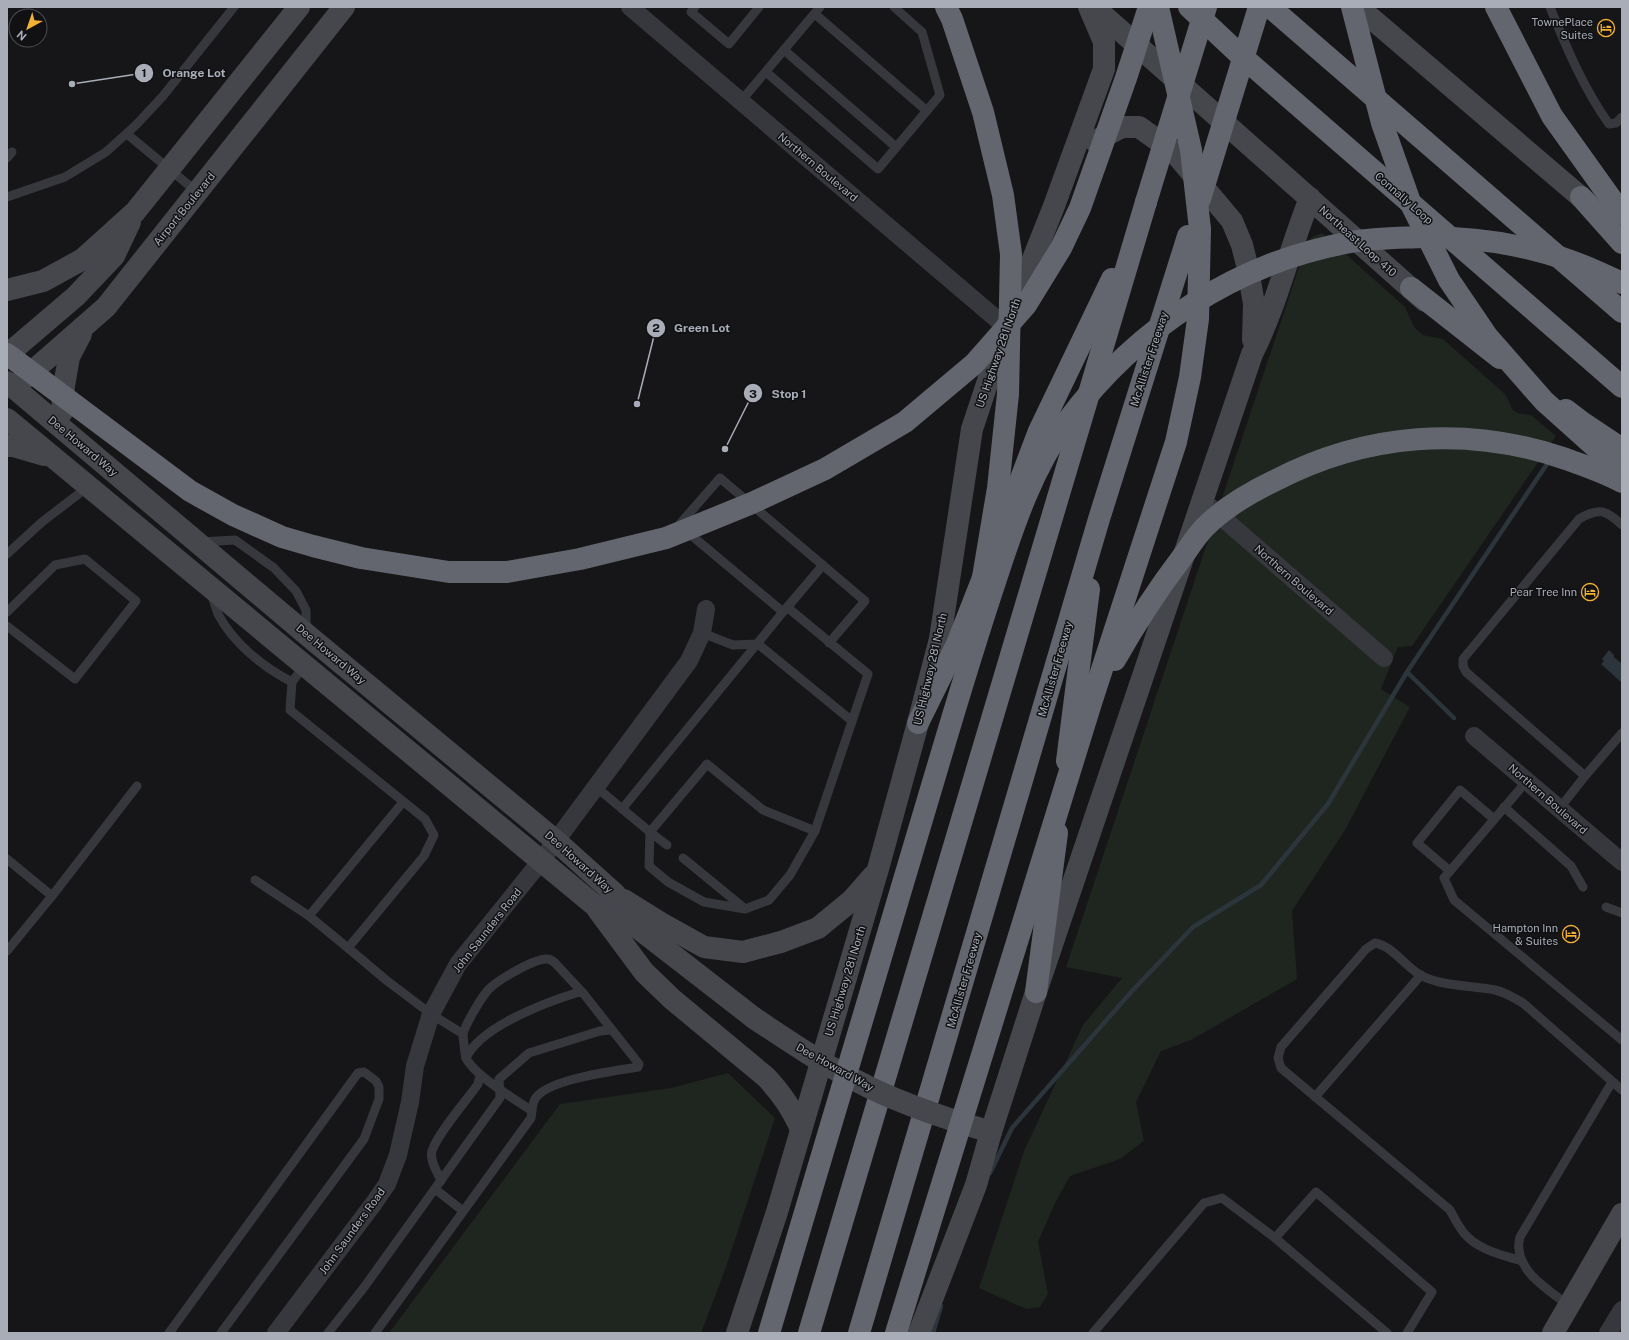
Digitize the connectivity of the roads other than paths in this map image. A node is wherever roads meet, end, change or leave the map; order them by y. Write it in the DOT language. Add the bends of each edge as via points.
graph roads {
  1 [pos="234,7"];
  2 [pos="299,7"];
  3 [pos="344,7"];
  4 [pos="630,7"];
  5 [pos="695,7"];
  6 [pos="759,7"];
  7 [pos="894,7"];
  8 [pos="946,7"];
  9 [pos="1089,7"];
  10 [pos="1094,7"];
  11 [pos="1149,7"];
  12 [pos="1158,7"];
  13 [pos="1189,7"];
  14 [pos="1206,7"];
  15 [pos="1259,7"];
  16 [pos="1270,7"];
  17 [pos="1352,7"];
  18 [pos="1358,7"];
  19 [pos="1496,7"];
  20 [pos="1550,7"];
  21 [pos="818,10"];
  22 [pos="784,50"];
  23 [pos="766,72"];
  24 [pos="741,101"];
  25 [pos="927,111"];
  26 [pos="1622,117"];
  27 [pos="127,134"];
  28 [pos="896,147"];
  29 [pos="170,168"];
  30 [pos="198,192"];
  31 [pos="8,196"];
  32 [pos="1580,197"];
  33 [pos="1310,198"];
  34 [pos="1054,206"];
  35 [pos="1144,209"];
  36 [pos="135,212"];
  37 [pos="1622,214"];
  38 [pos="1622,233"];
  39 [pos="1622,243"];
  40 [pos="1622,283"];
  41 [pos="1411,288"];
  42 [pos="7,290"];
  43 [pos="1622,312"];
  44 [pos="88,323"];
  45 [pos="1006,327"];
  46 [pos="7,354"];
  47 [pos="1252,354"];
  48 [pos="7,366"];
  49 [pos="43,381"];
  50 [pos="1622,387"];
  51 [pos="9,388"];
  52 [pos="7,419"];
  53 [pos="76,440"];
  54 [pos="7,446"];
  55 [pos="1622,449"];
  56 [pos="55,458"];
  57 [pos="1622,468"];
  58 [pos="1622,475"];
  59 [pos="1622,482"];
  60 [pos="89,486"];
  61 [pos="1203,501"];
  62 [pos="1099,519"];
  63 [pos="1622,525"];
  64 [pos="196,541"];
  65 [pos="7,554"];
  66 [pos="823,565"];
  67 [pos="209,585"];
  68 [pos="706,609"];
  69 [pos="785,610"];
  70 [pos="7,612"];
  71 [pos="7,626"];
  72 [pos="702,633"];
  73 [pos="306,634"];
  74 [pos="829,643"];
  75 [pos="758,644"];
  76 [pos="323,647"];
  77 [pos="970,657"];
  78 [pos="1384,658"];
  79 [pos="306,666"];
  80 [pos="292,682"];
  81 [pos="1091,703"];
  82 [pos="852,721"];
  83 [pos="918,722"];
  84 [pos="1622,733"];
  85 [pos="1474,736"];
  86 [pos="1585,776"];
  87 [pos="1527,780"];
  88 [pos="137,786"];
  89 [pos="596,787"];
  90 [pos="403,802"];
  91 [pos="1504,807"];
  92 [pos="622,809"];
  93 [pos="1559,809"];
  94 [pos="1494,819"];
  95 [pos="815,831"];
  96 [pos="650,832"];
  97 [pos="556,841"];
  98 [pos="667,845"];
  99 [pos="7,858"];
  100 [pos="683,858"];
  101 [pos="542,861"];
  102 [pos="1622,862"];
  103 [pos="878,869"];
  104 [pos="1450,871"];
  105 [pos="255,880"];
  106 [pos="1583,888"];
  107 [pos="615,894"];
  108 [pos="52,896"];
  109 [pos="593,904"];
  110 [pos="1606,907"];
  111 [pos="745,909"];
  112 [pos="1622,913"];
  113 [pos="309,916"];
  114 [pos="638,928"];
  115 [pos="348,948"];
  116 [pos="7,951"];
  117 [pos="1421,975"];
  118 [pos="1036,992"];
  119 [pos="583,993"];
  120 [pos="431,1014"];
  121 [pos="611,1030"];
  122 [pos="463,1034"];
  123 [pos="1622,1040"];
  124 [pos="466,1058"];
  125 [pos="480,1075"];
  126 [pos="1612,1082"];
  127 [pos="499,1088"];
  128 [pos="1622,1090"];
  129 [pos="1315,1097"];
  130 [pos="532,1111"];
  131 [pos="801,1129"];
  132 [pos="991,1132"];
  133 [pos="441,1181"];
  134 [pos="435,1189"];
  135 [pos="463,1211"];
  136 [pos="1622,1214"];
  137 [pos="1275,1238"];
  138 [pos="1522,1261"];
  139 [pos="1569,1306"];
  140 [pos="1622,1310"];
  141 [pos="169,1333"];
  142 [pos="221,1333"];
  143 [pos="276,1333"];
  144 [pos="328,1333"];
  145 [pos="375,1333"];
  146 [pos="736,1333"];
  147 [pos="769,1333"];
  148 [pos="809,1333"];
  149 [pos="859,1333"];
  150 [pos="896,1333"];
  151 [pos="919,1333"];
  152 [pos="1093,1333"];
  153 [pos="1387,1333"];
  154 [pos="1407,1333"];
  155 [pos="1554,1333"];
  156 [pos="1608,1333"];
  1 -- 27 [label="lane" via="163,96"];
  2 -- 29 [label="main road"];
  3 -- 30 [label="main road, Airport Boulevard"];
  4 -- 24 [label="street, Northern Boulevard"];
  5 -- 6 [label="lane" via="691,12 729,44"];
  7 -- 25 [label="lane" via="922,32 940,95"];
  8 -- 77 [label="highway, bridge" via="983,112 1003,195 1011,254 1008,394 998,488"];
  9 -- 34 [label="main road, US Highway 281 North" via="1104,42 1104,69"];
  10 -- 33 [label="main road, Northeast Loop 410"];
  11 -- 49 [label="highway, bridge" via="1077,215 1061,248 1026,304 974,364 905,422 825,469 752,503 666,538 580,559 507,572 449,572 354,557 282,536 233,515 190,491"];
  12 -- 81 [label="highway, bridge" via="1191,150 1200,229 1198,319 1190,377 1176,442"];
  13 -- 50 [label="highway, Connally Loop" via="1244,58"];
  14 -- 35 [label="highway, bridge"];
  15 -- 62 [label="highway, McAllister Freeway, bridge"];
  16 -- 43 [label="highway"];
  17 -- 57 [label="highway, bridge" via="1382,123 1410,202 1449,280 1487,336 1544,401"];
  18 -- 32 [label="main road"];
  19 -- 37 [label="highway" via="1552,116"];
  20 -- 26 [label="lane" via="1563,40 1596,105 1609,124 1616,123"];
  21 -- 22 [label="lane"];
  21 -- 25 [label="lane"];
  22 -- 23 [label="lane"];
  22 -- 28 [label="lane"];
  23 -- 24 [label="lane"];
  23 -- 28 [label="lane" via="878,169"];
  24 -- 45 [label="street, Northern Boulevard"];
  25 -- 28 [label="lane"];
  27 -- 29 [label="lane"];
  27 -- 31 [label="lane" via="106,152 65,177"];
  29 -- 30 [label="lane"];
  29 -- 36 [label="main road"];
  30 -- 44 [label="main road, Airport Boulevard" via="106,307"];
  32 -- 38 [label="main road"];
  32 -- 39 [label="highway"];
  33 -- 41 [label="main road, Northeast Loop 410"];
  33 -- 47 [label="main road" via="1263,332"];
  34 -- 45 [label="main road, US Highway 281 North"];
  34 -- 47 [label="main road" via="1091,143 1122,127 1139,127 1174,152 1232,221 1242,245 1254,304"];
  35 -- 83 [label="highway" via="1039,431 957,644"];
  35 -- 148 [label="highway"];
  36 -- 42 [label="main road" via="83,259 43,281"];
  36 -- 46 [label="main road" via="114,256 76,296"];
  40 -- 77 [label="highway, bridge" via="1572,261 1520,247 1465,239 1410,238 1352,242 1322,249 1270,265 1212,291 1143,340 1102,380 1063,427 1041,463 1020,509"];
  41 -- 55 [label="highway" via="1583,423"];
  41 -- 58 [label="main road, Northeast Loop 410"];
  44 -- 51 [label="main road, Airport Boulevard"];
  44 -- 53 [label="main road" via="69,357 64,386 62,412"];
  45 -- 83 [label="main road, US Highway 281 North" via="972,429 940,639"];
  46 -- 49 [label="highway, bridge"];
  47 -- 61 [label="main road"];
  48 -- 49 [label="highway, bridge"];
  51 -- 53 [label="main road, Dee Howard Way"];
  52 -- 56 [label="main road, Dee Howard Way"];
  53 -- 64 [label="main road, Dee Howard Way"];
  54 -- 56 [label="main road"];
  56 -- 60 [label="main road, Dee Howard Way"];
  59 -- 81 [label="highway, bridge" via="1599,471 1521,446 1438,438 1409,439 1352,450 1292,471 1226,508 1205,527 1165,579 1129,635"];
  60 -- 64 [label="main road" via="98,481 159,526"];
  60 -- 65 [label="lane" via="42,522"];
  60 -- 67 [label="main road, Dee Howard Way"];
  61 -- 78 [label="street, Northern Boulevard"];
  61 -- 118 [label="main road"];
  62 -- 118 [label="highway"];
  62 -- 149 [label="highway, McAllister Freeway"];
  63 -- 86 [label="lane" via="1610,514 1593,511 1579,519 1463,660 1466,672"];
  64 -- 73 [label="main road, Dee Howard Way"];
  64 -- 73 [label="lane" via="235,540 274,568 296,591 306,610"];
  66 -- 69 [label="lane"];
  66 -- 69 [label="lane" via="720,478 679,525"];
  66 -- 74 [label="lane" via="865,601"];
  67 -- 79 [label="main road, Dee Howard Way"];
  67 -- 80 [label="lane" via="219,614 236,640 274,672"];
  68 -- 72 [label="street, John Saunders Road"];
  69 -- 74 [label="lane"];
  69 -- 75 [label="lane"];
  70 -- 71 [label="lane" via="55,565 85,559 136,601 75,679"];
  72 -- 75 [label="lane" via="733,645"];
  72 -- 89 [label="street, John Saunders Road" via="689,662"];
  73 -- 76 [label="main road, Dee Howard Way"];
  74 -- 82 [label="lane" via="868,674"];
  75 -- 82 [label="lane"];
  75 -- 92 [label="lane"];
  76 -- 79 [label="street"];
  76 -- 97 [label="main road, Dee Howard Way"];
  77 -- 147 [label="highway, bridge"];
  79 -- 80 [label="lane"];
  79 -- 101 [label="main road, Dee Howard Way"];
  80 -- 90 [label="lane" via="290,710"];
  81 -- 150 [label="highway, bridge"];
  82 -- 95 [label="lane"];
  83 -- 103 [label="main road, US Highway 281 North"];
  84 -- 86 [label="lane"];
  85 -- 87 [label="street, Northern Boulevard"];
  86 -- 93 [label="lane"];
  87 -- 91 [label="lane"];
  87 -- 93 [label="street, Northern Boulevard"];
  88 -- 108 [label="lane"];
  89 -- 92 [label="lane"];
  89 -- 97 [label="street, John Saunders Road"];
  90 -- 113 [label="lane"];
  90 -- 115 [label="lane" via="425,819 434,835 424,856"];
  91 -- 94 [label="lane"];
  91 -- 106 [label="lane" via="1571,866"];
  92 -- 96 [label="lane"];
  93 -- 102 [label="street, Northern Boulevard"];
  94 -- 104 [label="lane"];
  94 -- 104 [label="lane" via="1460,790 1417,843"];
  95 -- 96 [label="lane" via="763,810 707,764"];
  95 -- 111 [label="lane" via="790,875 769,900"];
  96 -- 98 [label="lane"];
  96 -- 111 [label="lane" via="649,866 668,882 704,902"];
  97 -- 101 [label="street, John Saunders Road"];
  97 -- 107 [label="main road, Dee Howard Way"];
  99 -- 108 [label="lane"];
  100 -- 111 [label="lane"];
  101 -- 109 [label="main road, Dee Howard Way"];
  101 -- 120 [label="street, John Saunders Road" via="458,964"];
  103 -- 107 [label="main road" via="852,900 818,928 781,942 743,952 704,947 661,924"];
  103 -- 131 [label="main road, US Highway 281 North"];
  104 -- 123 [label="lane" via="1444,878 1454,900"];
  105 -- 113 [label="lane"];
  107 -- 114 [label="main road, Dee Howard Way"];
  108 -- 116 [label="lane"];
  109 -- 114 [label="main road, Dee Howard Way"];
  109 -- 131 [label="main road" via="644,972 672,1000 778,1089"];
  110 -- 112 [label="lane"];
  113 -- 115 [label="lane"];
  114 -- 132 [label="main road, Dee Howard Way, bridge" via="754,1018 813,1057 856,1081 914,1106"];
  115 -- 120 [label="lane"];
  117 -- 126 [label="lane" via="1437,982 1496,990 1507,994 1523,1003"];
  117 -- 129 [label="lane"];
  117 -- 129 [label="lane" via="1383,944 1375,943 1366,949 1281,1047 1278,1058 1281,1068"];
  118 -- 132 [label="main road"];
  119 -- 121 [label="lane"];
  119 -- 122 [label="lane" via="555,963 546,958 525,966 488,990"];
  119 -- 124 [label="lane" via="572,994 520,1015 492,1030 469,1051"];
  120 -- 122 [label="lane"];
  120 -- 143 [label="street, John Saunders Road" via="415,1066 398,1155 387,1184"];
  121 -- 127 [label="lane" via="528,1053 499,1079"];
  121 -- 130 [label="lane" via="639,1064 638,1067 560,1082 535,1100"];
  122 -- 124 [label="lane"];
  124 -- 125 [label="lane"];
  125 -- 127 [label="lane"];
  125 -- 133 [label="lane" via="478,1084 441,1134 431,1152"];
  126 -- 128 [label="lane"];
  126 -- 138 [label="lane" via="1520,1237"];
  127 -- 130 [label="lane"];
  127 -- 133 [label="lane" via="500,1098"];
  129 -- 138 [label="lane" via="1450,1210 1464,1233 1473,1242 1488,1250"];
  130 -- 135 [label="lane" via="531,1118"];
  131 -- 146 [label="main road, US Highway 281 North" via="777,1212"];
  132 -- 151 [label="main road" via="976,1185"];
  133 -- 134 [label="lane"];
  134 -- 135 [label="lane"];
  134 -- 144 [label="lane"];
  135 -- 145 [label="lane"];
  136 -- 139 [label="main road"];
  137 -- 152 [label="lane" via="1222,1198 1204,1203"];
  137 -- 153 [label="lane"];
  137 -- 154 [label="lane" via="1316,1192 1432,1292"];
  138 -- 139 [label="lane" via="1537,1280"];
  139 -- 155 [label="main road"];
  140 -- 156 [label="street"];
  141 -- 142 [label="lane" via="358,1073 364,1072 376,1081 379,1087 379,1099 364,1139"];
}
